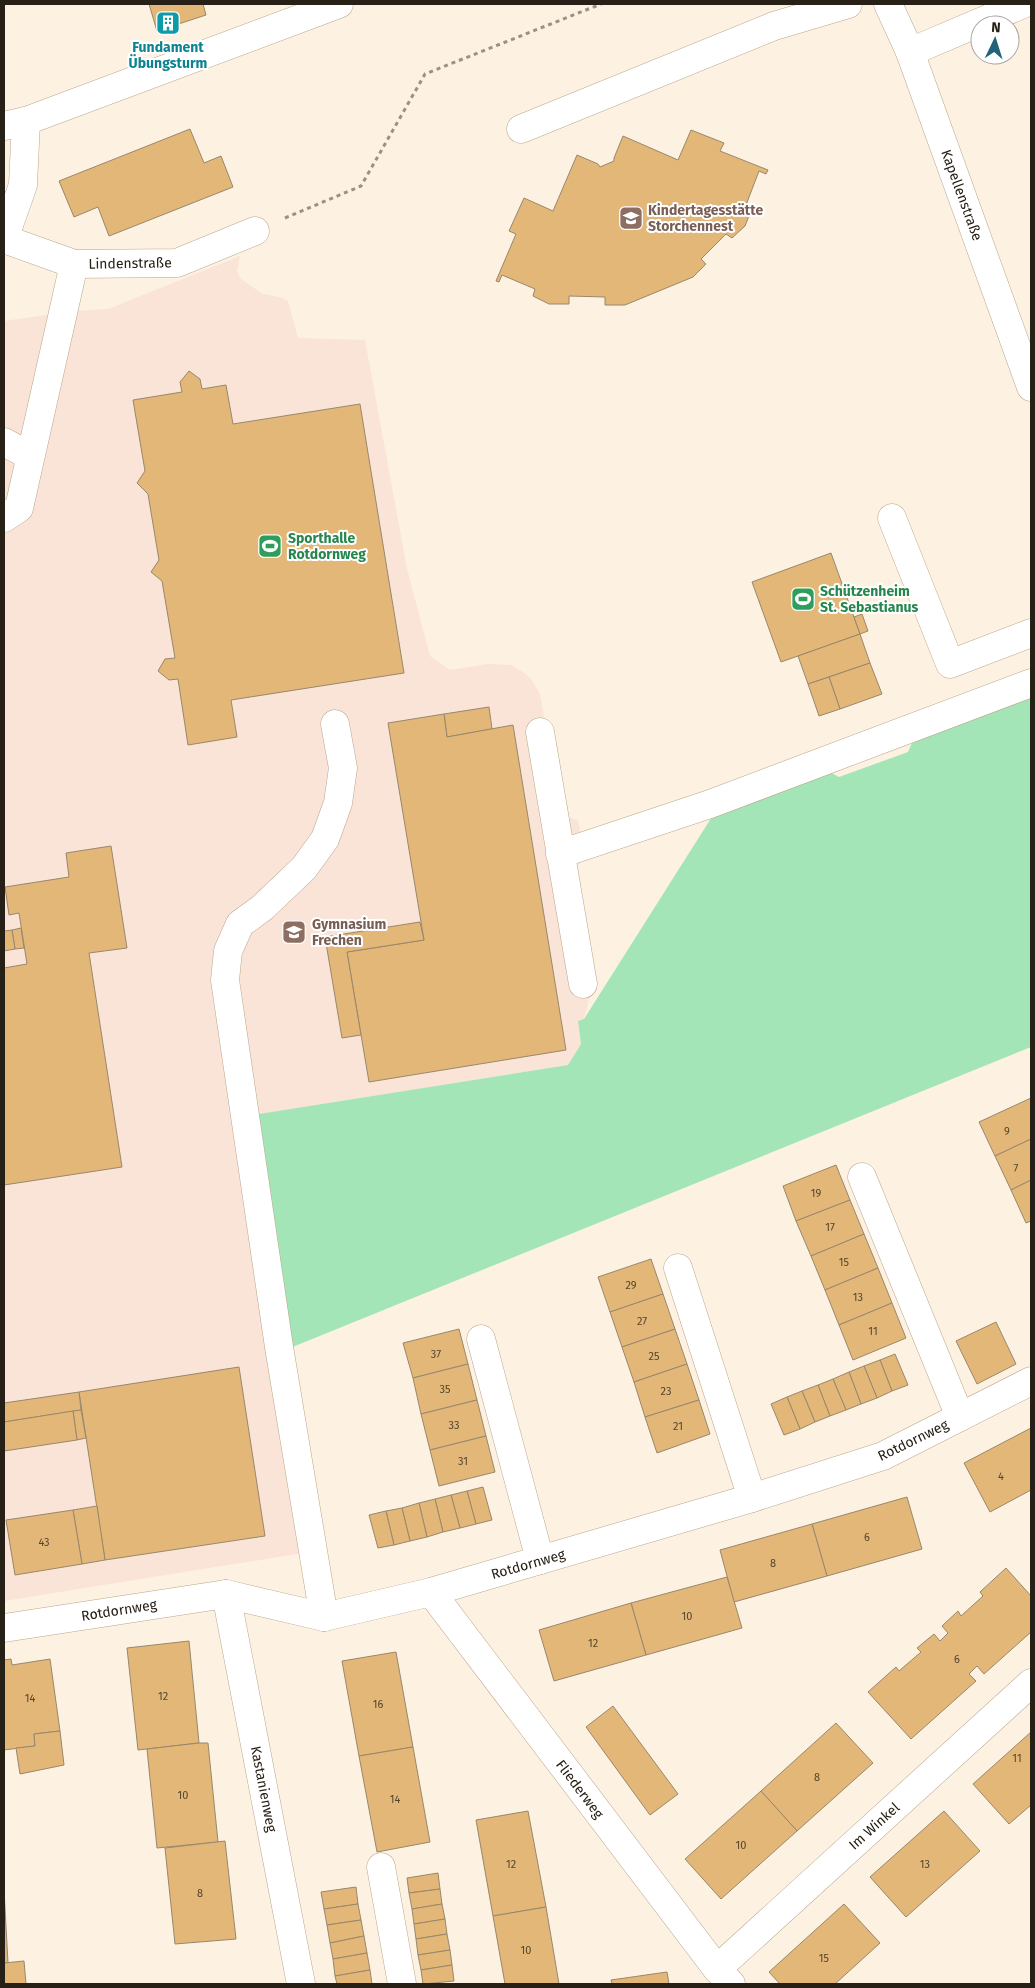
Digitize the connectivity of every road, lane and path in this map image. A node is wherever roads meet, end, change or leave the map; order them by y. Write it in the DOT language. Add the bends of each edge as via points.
graph roads {
  1 [pos="339,4"];
  2 [pos="601,4"];
  3 [pos="888,4"];
  4 [pos="1023,4"];
  5 [pos="836,6"];
  6 [pos="910,52"];
  7 [pos="15,123"];
  8 [pos="521,129"];
  9 [pos="255,231"];
  10 [pos="4,239"];
  11 [pos="74,264"];
  12 [pos="1031,387"];
  13 [pos="4,442"];
  14 [pos="30,456"];
  15 [pos="4,518"];
  16 [pos="892,518"];
  17 [pos="1031,633"];
  18 [pos="1031,683"];
  19 [pos="335,724"];
  20 [pos="540,732"];
  21 [pos="560,854"];
  22 [pos="583,984"];
  23 [pos="862,1176"];
  24 [pos="678,1268"];
  25 [pos="481,1340"];
  26 [pos="1031,1381"];
  27 [pos="960,1417"];
  28 [pos="752,1498"];
  29 [pos="540,1560"];
  30 [pos="431,1592"];
  31 [pos="226,1594"];
  32 [pos="324,1618"];
  33 [pos="4,1628"];
  34 [pos="1031,1683"];
  35 [pos="380,1867"];
  36 [pos="724,1977"];
  37 [pos="301,1984"];
  38 [pos="402,1984"];
  1 -- 7 [label="street"];
  2 -- 9 [label="path" via="426,74 362,186"];
  3 -- 6 [label="street, Kapellenstraße"];
  4 -- 6 [label="street"];
  5 -- 8 [label="street" via="774,26"];
  6 -- 12 [label="street, Kapellenstraße"];
  7 -- 10 [label="street" via="23,185"];
  9 -- 11 [label="street, Lindenstraße" via="177,263"];
  10 -- 11 [label="street, Lindenstraße"];
  11 -- 14 [label="street"];
  13 -- 14 [label="street"];
  14 -- 15 [label="street" via="19,508"];
  16 -- 17 [label="street" via="950,664"];
  18 -- 21 [label="street" via="710,804"];
  19 -- 32 [label="street" via="342,768 338,803 325,839 304,868 240,924 228,951 225,980"];
  20 -- 21 [label="street"];
  21 -- 22 [label="street"];
  23 -- 27 [label="street"];
  24 -- 28 [label="street"];
  25 -- 29 [label="street"];
  26 -- 27 [label="street, Rotdornweg"];
  27 -- 28 [label="street, Rotdornweg" via="884,1456"];
  28 -- 29 [label="street, Rotdornweg"];
  29 -- 30 [label="street, Rotdornweg"];
  30 -- 32 [label="street, Rotdornweg"];
  30 -- 36 [label="street, Fliederweg"];
  31 -- 32 [label="street, Rotdornweg"];
  31 -- 33 [label="street, Rotdornweg"];
  31 -- 37 [label="street, Kastanienweg"];
  34 -- 36 [label="street, Im Winkel"];
  35 -- 38 [label="street"];
}
